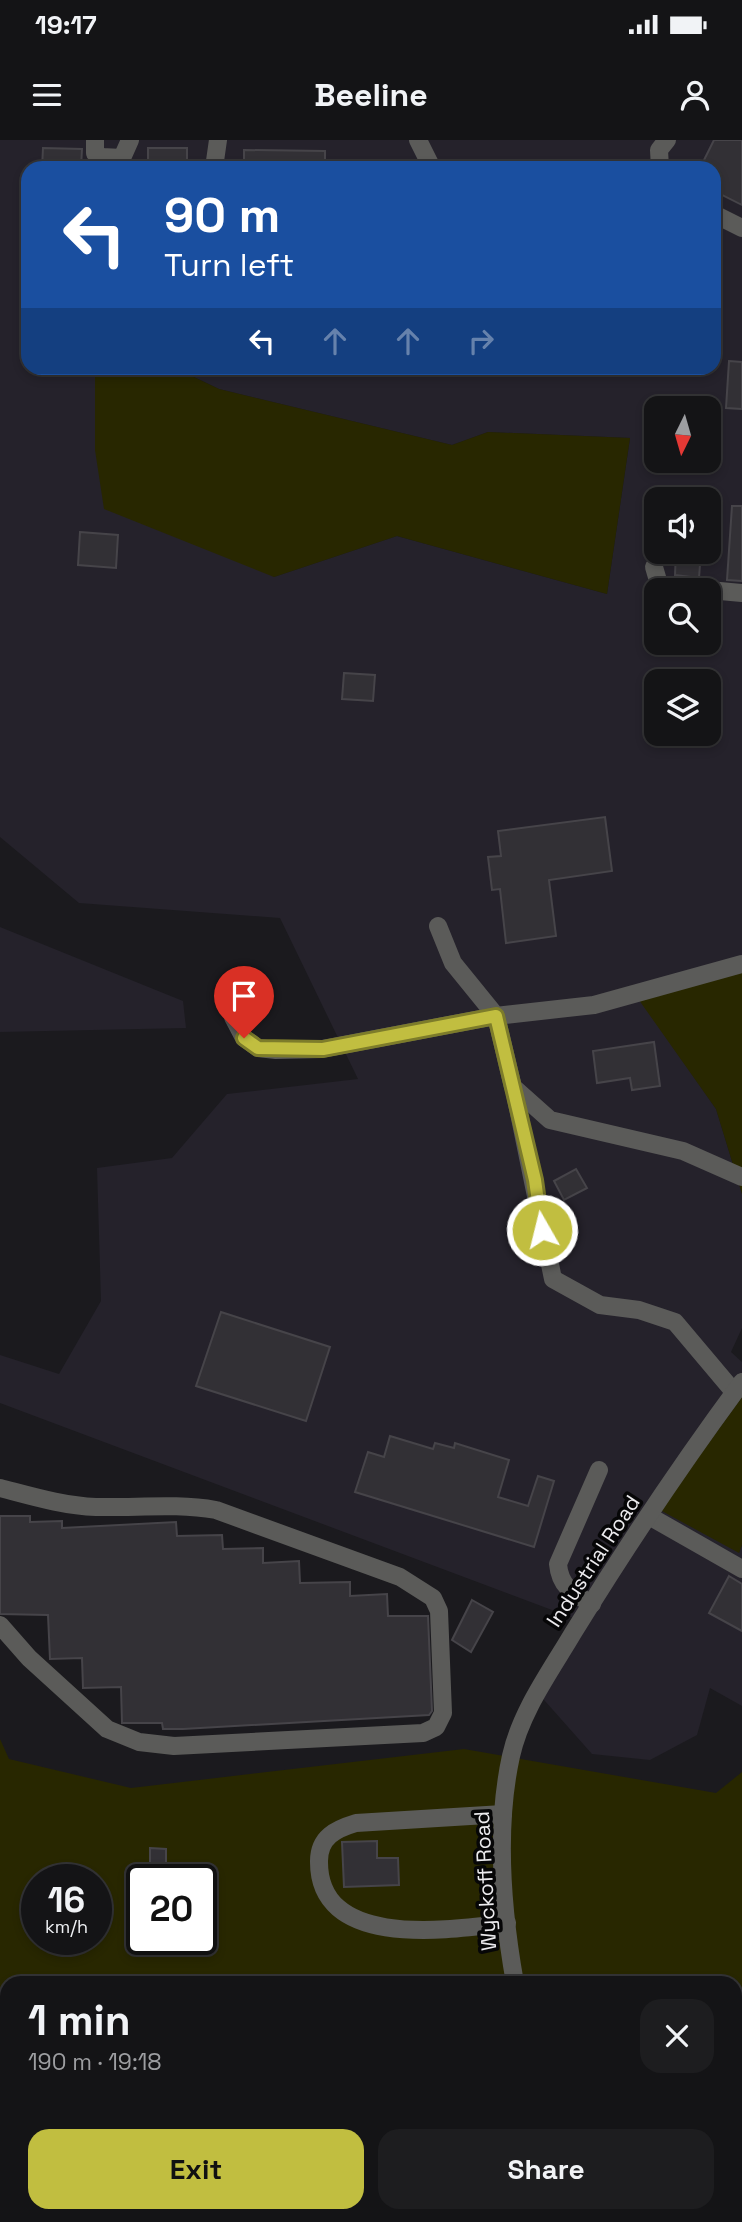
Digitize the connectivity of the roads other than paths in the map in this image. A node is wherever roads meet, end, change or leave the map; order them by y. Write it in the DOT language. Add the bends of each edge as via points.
graph roads {
  1 [pos="95,140"];
  2 [pos="130,140"];
  3 [pos="218,140"];
  4 [pos="418,140"];
  5 [pos="667,140"];
  6 [pos="109,161"];
  7 [pos="116,161"];
  8 [pos="215,161"];
  9 [pos="428,161"];
  10 [pos="660,161"];
  11 [pos="721,218"];
  12 [pos="742,228"];
  13 [pos="654,567"];
  14 [pos="657,578"];
  15 [pos="721,591"];
  16 [pos="742,593"];
  17 [pos="438,926"];
  18 [pos="742,964"];
  19 [pos="496,1016"];
  20 [pos="233,1017"];
  21 [pos="514,1088"];
  22 [pos="742,1177"];
  23 [pos="738,1387"];
  24 [pos="599,1470"];
  25 [pos="0,1488"];
  26 [pos="649,1516"];
  27 [pos="742,1569"];
  28 [pos="592,1604"];
  29 [pos="0,1625"];
  30 [pos="508,1777"];
  31 [pos="503,1814"];
  32 [pos="507,1923"];
  33 [pos="514,1976"];
  1 -- 6 [label="street" via="95,153"];
  2 -- 7 [label="street"];
  3 -- 8 [label="street"];
  4 -- 9 [label="street"];
  5 -- 10 [label="street" via="659,150"];
  11 -- 12 [label="street"];
  13 -- 14 [label="street"];
  15 -- 16 [label="street"];
  17 -- 19 [label="street" via="453,963"];
  18 -- 19 [label="street" via="594,1005"];
  19 -- 20 [label="street" via="323,1049 276,1050 258,1048 244,1038"];
  19 -- 21 [label="street"];
  21 -- 22 [label="street" via="550,1120 683,1152"];
  21 -- 23 [label="street" via="553,1279 600,1305 639,1310 675,1322"];
  23 -- 26 [label="street, Industrial Road"];
  24 -- 28 [label="street" via="558,1564 559,1578 569,1590"];
  25 -- 29 [label="street" via="93,1507 185,1505 216,1510 400,1577 433,1598 441,1623 443,1713 436,1727 422,1733 174,1746 139,1742 107,1729"];
  26 -- 27 [label="street"];
  26 -- 28 [label="street, Industrial Road"];
  28 -- 30 [label="street, Industrial Road" via="519,1730"];
  30 -- 31 [label="street, Wyckoff Road"];
  31 -- 32 [label="street, Wyckoff Road"];
  31 -- 32 [label="street" via="356,1823 337,1829 324,1840 319,1859 321,1881 331,1901 349,1917 371,1925"];
  32 -- 33 [label="street, Wyckoff Road"];
}
